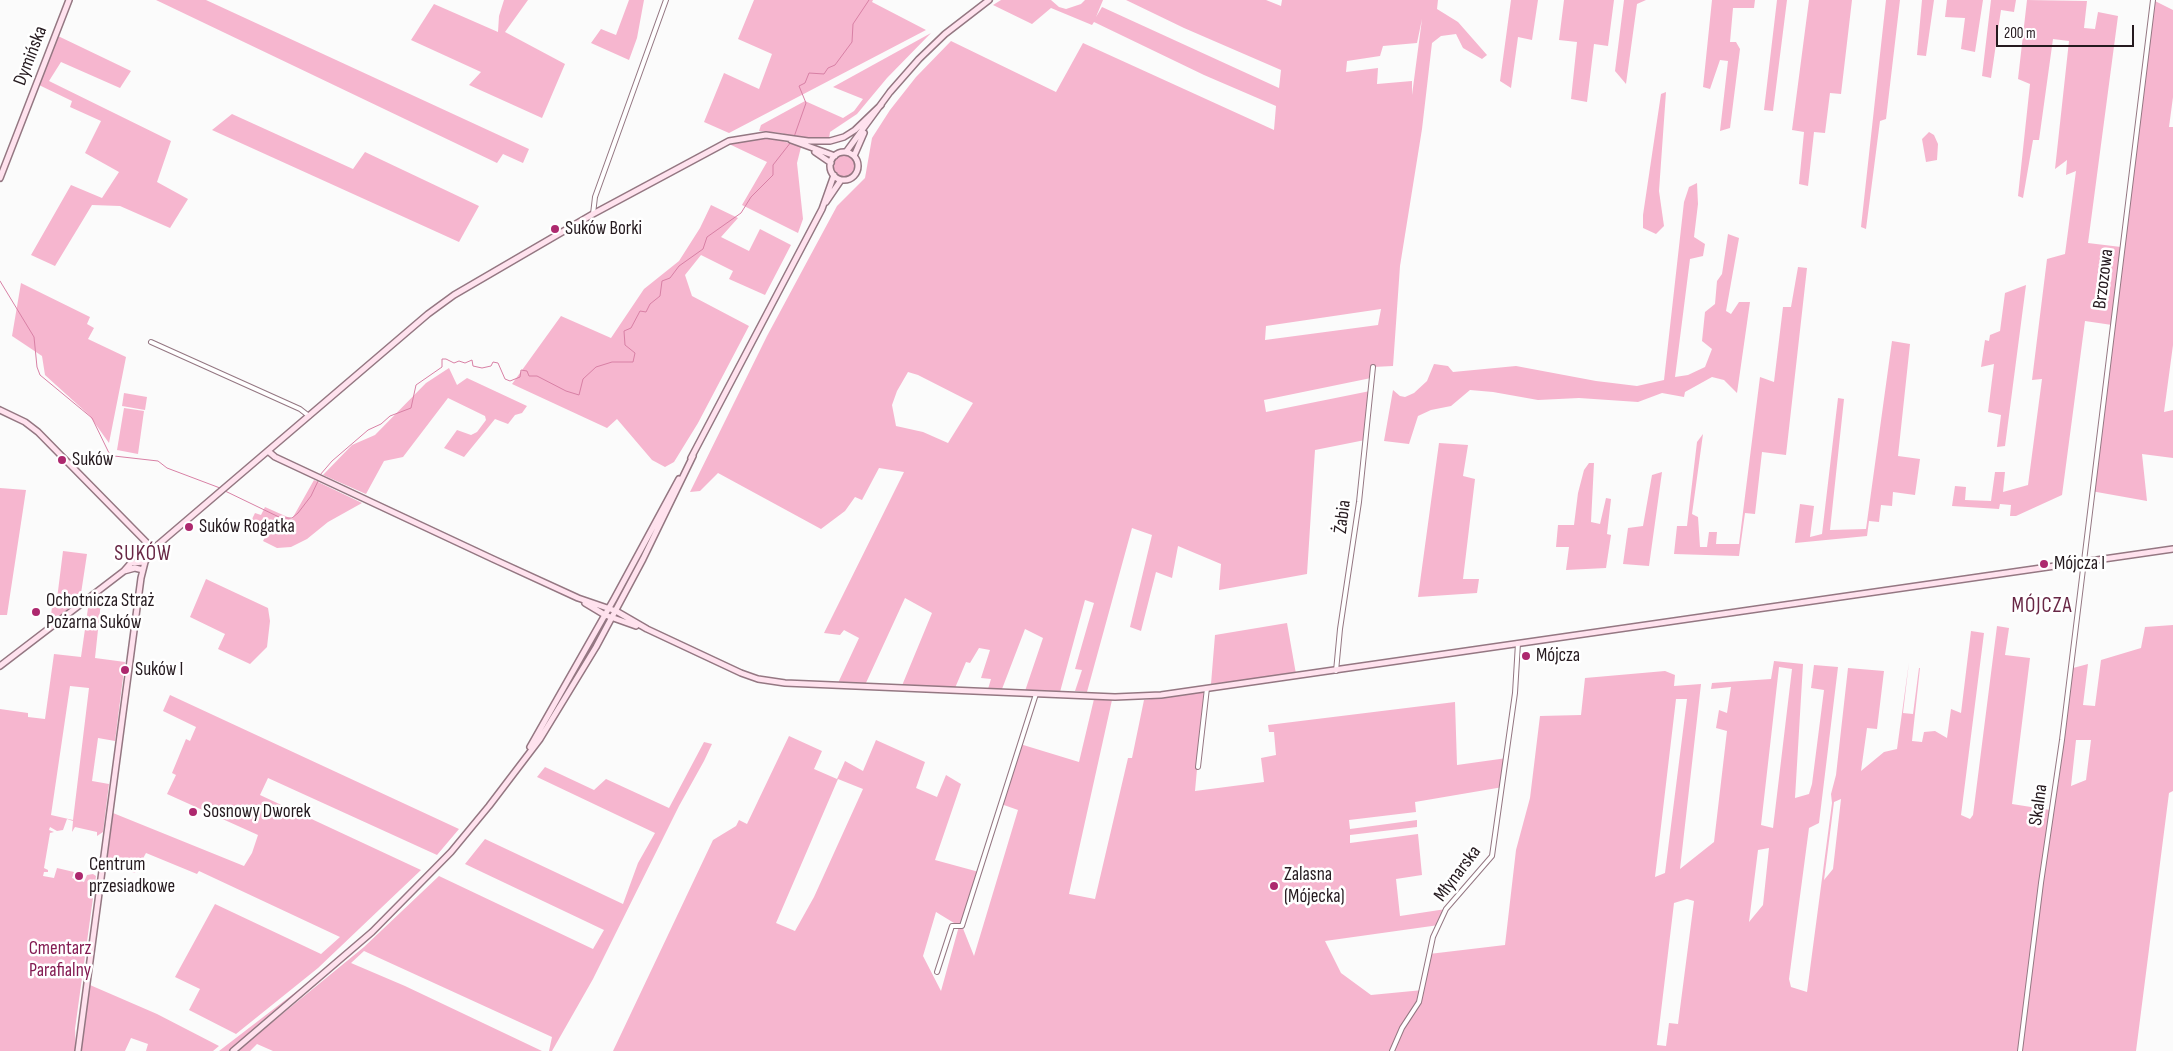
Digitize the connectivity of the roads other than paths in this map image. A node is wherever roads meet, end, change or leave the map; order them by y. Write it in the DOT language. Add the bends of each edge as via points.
graph roads {
  1 [pos="69,0"];
  2 [pos="666,0"];
  3 [pos="989,0"];
  4 [pos="2153,0"];
  5 [pos="881,105"];
  6 [pos="868,123"];
  7 [pos="793,140"];
  8 [pos="811,148"];
  9 [pos="846,152"];
  10 [pos="835,156"];
  11 [pos="854,156"];
  12 [pos="831,162"];
  13 [pos="834,175"];
  14 [pos="0,178"];
  15 [pos="841,180"];
  16 [pos="822,209"];
  17 [pos="592,214"];
  18 [pos="151,342"];
  19 [pos="1373,367"];
  20 [pos="0,410"];
  21 [pos="309,416"];
  22 [pos="268,451"];
  23 [pos="693,456"];
  24 [pos="153,549"];
  25 [pos="2173,549"];
  26 [pos="145,562"];
  27 [pos="2082,562"];
  28 [pos="143,570"];
  29 [pos="124,571"];
  30 [pos="578,598"];
  31 [pos="609,608"];
  32 [pos="616,611"];
  33 [pos="605,615"];
  34 [pos="612,618"];
  35 [pos="645,628"];
  36 [pos="1518,643"];
  37 [pos="0,666"];
  38 [pos="1336,671"];
  39 [pos="1207,688"];
  40 [pos="1036,694"];
  41 [pos="1198,767"];
  42 [pos="517,768"];
  43 [pos="937,972"];
  44 [pos="78,1051"];
  45 [pos="233,1051"];
  46 [pos="1392,1051"];
  47 [pos="2020,1051"];
  1 -- 14 [label="street, Dymińska"];
  2 -- 17 [label="street" via="594,197"];
  3 -- 5 [label="street" via="930,47"];
  4 -- 27 [label="street, Brzozowa"];
  5 -- 6 [label="street"];
  5 -- 7 [label="street" via="844,137 822,142"];
  6 -- 9 [label="street"];
  6 -- 11 [label="street"];
  7 -- 8 [label="street"];
  7 -- 17 [label="street" via="762,136 729,141"];
  8 -- 10 [label="street"];
  8 -- 12 [label="street"];
  9 -- 10 [label="street"];
  9 -- 11 [label="street"];
  10 -- 12 [label="street"];
  11 -- 15 [label="street" via="858,164 856,173 850,179"];
  12 -- 13 [label="street"];
  13 -- 15 [label="street"];
  13 -- 16 [label="street"];
  15 -- 16 [label="street"];
  16 -- 23 [label="street"];
  17 -- 21 [label="street" via="447,299"];
  18 -- 21 [label="street" via="300,409"];
  19 -- 38 [label="street, Żabia"];
  20 -- 24 [label="street" via="25,422 44,438"];
  21 -- 22 [label="street"];
  22 -- 24 [label="street"];
  22 -- 30 [label="street" via="319,478"];
  23 -- 31 [label="street"];
  23 -- 32 [label="street"];
  24 -- 26 [label="street"];
  25 -- 27 [label="street"];
  26 -- 28 [label="street"];
  26 -- 29 [label="street" via="131,563"];
  27 -- 36 [label="street"];
  27 -- 47 [label="street, Skalna" via="2062,740 2040,883"];
  28 -- 29 [label="street"];
  28 -- 44 [label="street"];
  29 -- 37 [label="street"];
  30 -- 31 [label="street"];
  30 -- 33 [label="street"];
  31 -- 32 [label="street"];
  31 -- 33 [label="street"];
  32 -- 34 [label="street"];
  32 -- 35 [label="street"];
  33 -- 34 [label="street"];
  33 -- 42 [label="street"];
  34 -- 35 [label="street"];
  34 -- 42 [label="street" via="557,713"];
  35 -- 40 [label="street" via="740,673 778,682"];
  36 -- 38 [label="street"];
  36 -- 46 [label="street, Młynarska" via="1509,739 1492,856 1446,908 1433,937 1419,1002"];
  38 -- 39 [label="street"];
  39 -- 40 [label="street" via="1133,698"];
  39 -- 41 [label="street"];
  40 -- 43 [label="street" via="962,926 952,926"];
  42 -- 45 [label="street" via="457,845 420,885 345,956"];
}
